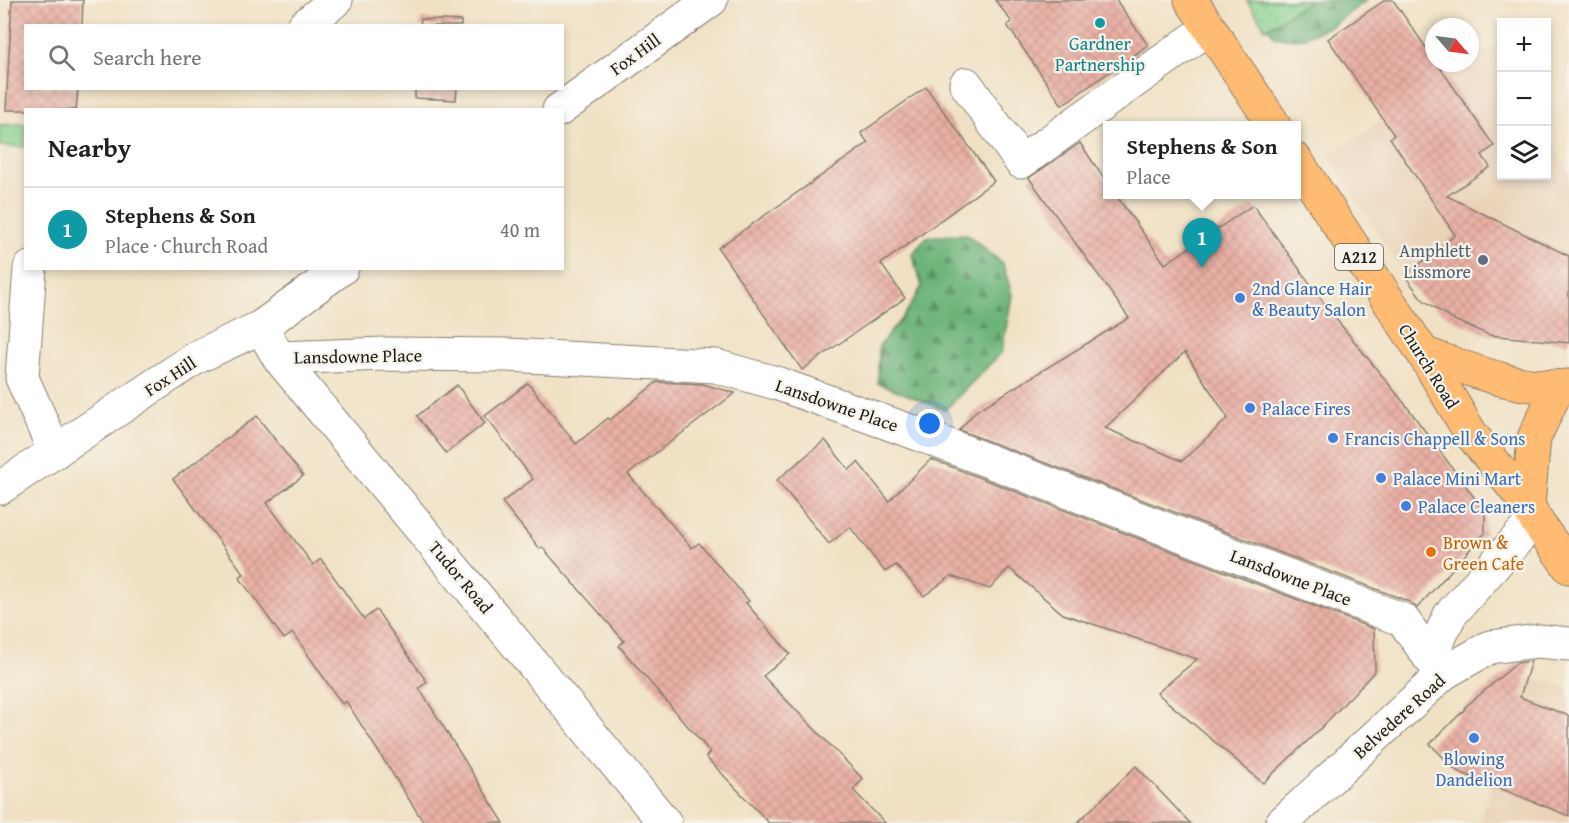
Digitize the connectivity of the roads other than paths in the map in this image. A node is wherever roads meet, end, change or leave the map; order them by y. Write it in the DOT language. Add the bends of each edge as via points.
graph roads {
  1 [pos="336,0"];
  2 [pos="711,0"];
  3 [pos="1191,0"];
  4 [pos="306,24"];
  5 [pos="1209,28"];
  6 [pos="966,84"];
  7 [pos="562,108"];
  8 [pos="1271,121"];
  9 [pos="1301,168"];
  10 [pos="30,270"];
  11 [pos="339,270"];
  12 [pos="261,327"];
  13 [pos="1423,353"];
  14 [pos="279,358"];
  15 [pos="1563,386"];
  16 [pos="55,452"];
  17 [pos="0,488"];
  18 [pos="1531,512"];
  19 [pos="1569,567"];
  20 [pos="1569,644"];
  21 [pos="1437,665"];
  22 [pos="665,823"];
  23 [pos="1282,823"];
  1 -- 4 [label="street"];
  2 -- 7 [label="street, Fox Hill"];
  3 -- 5 [label="main road"];
  5 -- 6 [label="street" via="1021,162"];
  5 -- 8 [label="main road"];
  9 -- 13 [label="main road, Church Road / A212"];
  10 -- 16 [label="street" via="22,378"];
  11 -- 12 [label="street, Fox Hill"];
  12 -- 14 [label="street, Tudor Road"];
  12 -- 16 [label="street, Fox Hill" via="197,357"];
  13 -- 15 [label="main road" via="1504,381"];
  13 -- 18 [label="main road, Church Road / A212" via="1471,434"];
  14 -- 21 [label="street, Lansdowne Place" via="508,355 715,366 776,383 921,435 1403,620"];
  14 -- 22 [label="street, Tudor Road"];
  15 -- 18 [label="main road" via="1534,438"];
  16 -- 17 [label="street, Fox Hill"];
  18 -- 19 [label="main road, Church Road / A212"];
  18 -- 21 [label="street, Belvedere Road" via="1450,615"];
  20 -- 21 [label="street, Belvedere Road" via="1538,641 1490,646"];
  21 -- 23 [label="street, Belvedere Road"];
}
